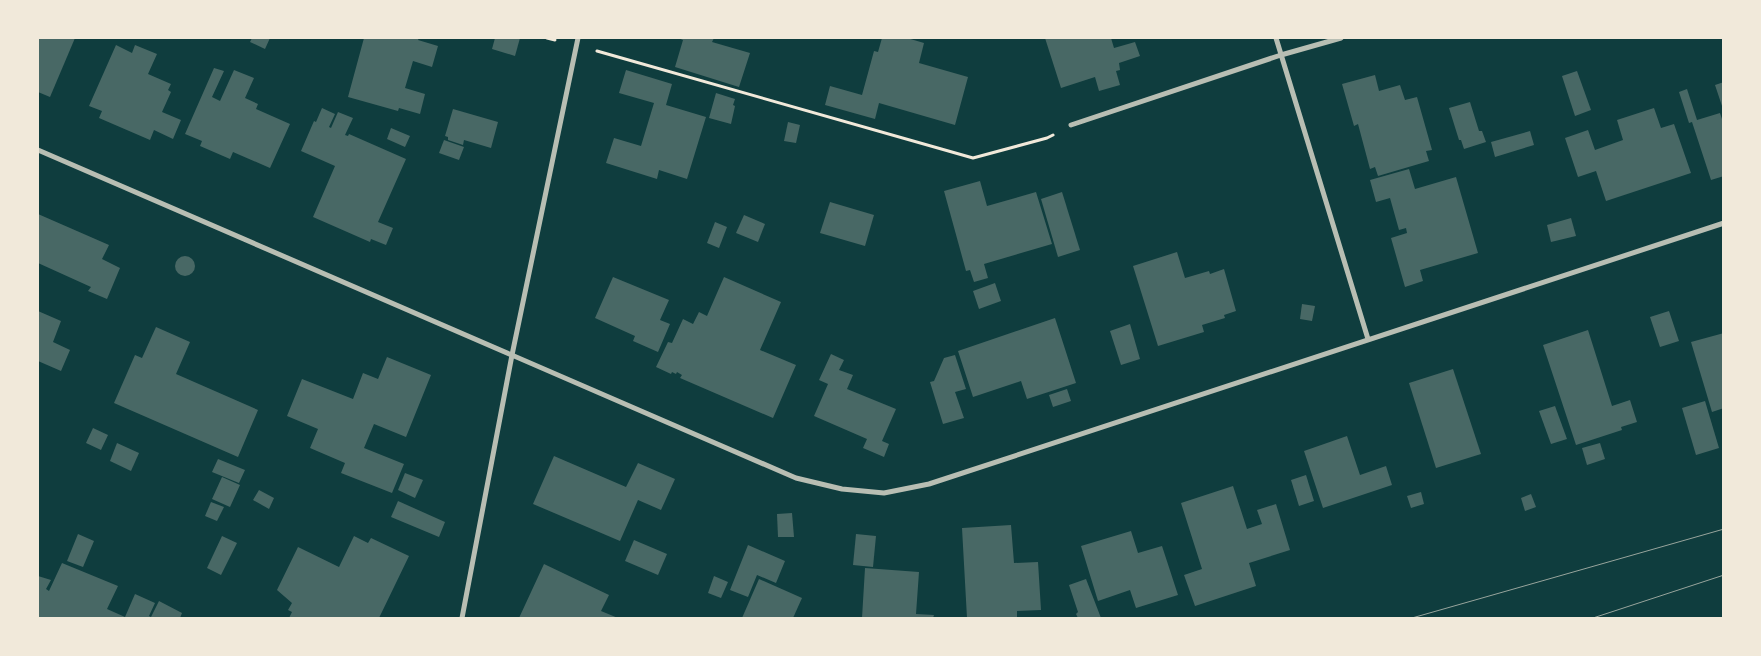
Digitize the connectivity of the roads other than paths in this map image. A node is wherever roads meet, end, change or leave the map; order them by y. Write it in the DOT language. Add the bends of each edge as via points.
graph roads {
  1 [pos="578,38"];
  2 [pos="1276,38"];
  3 [pos="1341,38"];
  4 [pos="1281,55"];
  5 [pos="1071,125"];
  6 [pos="38,150"];
  7 [pos="1724,223"];
  8 [pos="1368,339"];
  9 [pos="512,355"];
  10 [pos="462,618"];
  1 -- 9 [label="street"];
  2 -- 4 [label="street"];
  3 -- 4 [label="street"];
  4 -- 5 [label="street"];
  4 -- 8 [label="street"];
  6 -- 9 [label="street"];
  7 -- 8 [label="street"];
  8 -- 9 [label="street" via="929,484 884,493 842,490 796,478"];
  9 -- 10 [label="street"];
}
